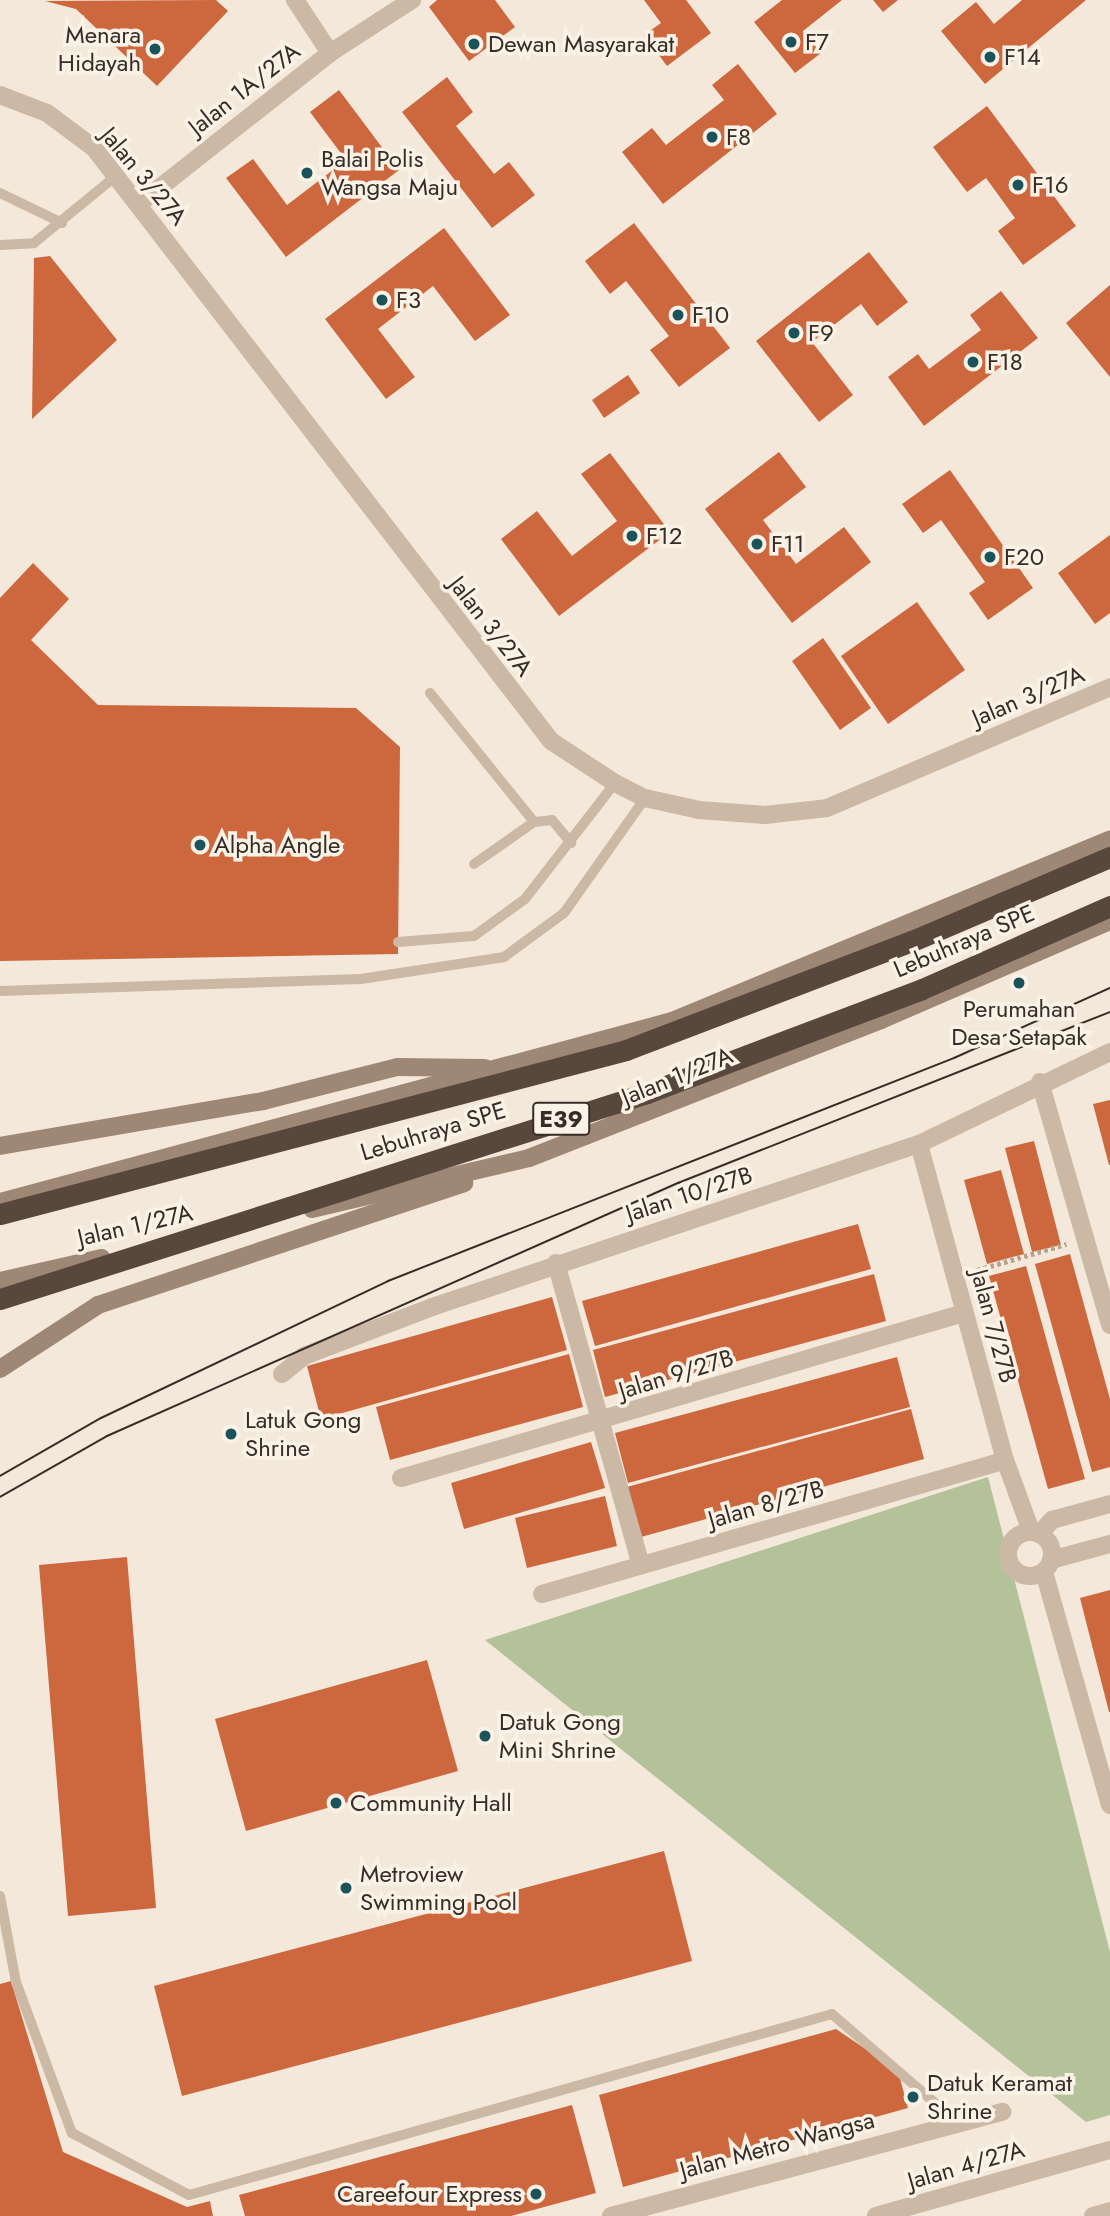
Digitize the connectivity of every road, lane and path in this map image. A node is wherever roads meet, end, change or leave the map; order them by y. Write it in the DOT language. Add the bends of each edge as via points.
graph roads {
  1 [pos="295,0"];
  2 [pos="412,0"];
  3 [pos="330,53"];
  4 [pos="0,95"];
  5 [pos="116,176"];
  6 [pos="0,192"];
  7 [pos="139,204"];
  8 [pos="62,223"];
  9 [pos="1,245"];
  10 [pos="1110,687"];
  11 [pos="429,693"];
  12 [pos="615,783"];
  13 [pos="645,798"];
  14 [pos="534,822"];
  15 [pos="1110,840"];
  16 [pos="571,843"];
  17 [pos="1110,857"];
  18 [pos="474,864"];
  19 [pos="1110,906"];
  20 [pos="1110,921"];
  21 [pos="398,942"];
  22 [pos="0,991"];
  23 [pos="1110,1052"];
  24 [pos="506,1068"];
  25 [pos="1040,1082"];
  26 [pos="919,1144"];
  27 [pos="0,1146"];
  28 [pos="529,1158"];
  29 [pos="0,1202"];
  30 [pos="0,1214"];
  31 [pos="1085,1238"];
  32 [pos="556,1263"];
  33 [pos="956,1276"];
  34 [pos="0,1281"];
  35 [pos="0,1299"];
  36 [pos="964,1313"];
  37 [pos="1110,1325"];
  38 [pos="0,1369"];
  39 [pos="282,1374"];
  40 [pos="602,1422"];
  41 [pos="1005,1460"];
  42 [pos="401,1478"];
  43 [pos="1110,1504"];
  44 [pos="1029,1529"];
  45 [pos="1110,1544"];
  46 [pos="641,1565"];
  47 [pos="1043,1574"];
  48 [pos="542,1594"];
  49 [pos="1110,1805"];
  50 [pos="0,1896"];
  51 [pos="1002,2112"];
  52 [pos="956,2121"];
  53 [pos="1110,2150"];
  54 [pos="1110,2211"];
  55 [pos="645,2212"];
  56 [pos="611,2216"];
  57 [pos="876,2216"];
  58 [pos="1093,2216"];
  1 -- 3 [label="street, Jalan 1A/27A"];
  2 -- 3 [label="street"];
  3 -- 7 [label="street, Jalan 1A/27A"];
  4 -- 5 [label="street, Jalan 3/27A" via="47,113 94,148"];
  5 -- 7 [label="street, Jalan 3/27A"];
  5 -- 8 [label="lane"];
  6 -- 8 [label="lane"];
  7 -- 12 [label="street, Jalan 3/27A" via="551,741"];
  8 -- 9 [label="lane" via="34,243"];
  10 -- 13 [label="street, Jalan 3/27A" via="827,808 765,815 699,810"];
  11 -- 14 [label="lane"];
  12 -- 13 [label="street, Jalan 3/27A"];
  12 -- 16 [label="lane"];
  13 -- 22 [label="lane" via="564,913 504,957 361,979"];
  14 -- 16 [label="lane" via="552,820"];
  14 -- 18 [label="lane"];
  15 -- 24 [label="main road" via="672,1021"];
  16 -- 21 [label="lane" via="525,899 474,936"];
  17 -- 30 [label="highway, Lebuhraya SPE / E39" via="912,941 626,1050"];
  19 -- 35 [label="highway, Lebuhraya SPE / E39" via="922,989 647,1093"];
  20 -- 28 [label="main road, Jalan 1/27A" via="843,1036"];
  23 -- 25 [label="street, Jalan 10/27B"];
  24 -- 27 [label="main road" via="397,1066 263,1101"];
  24 -- 29 [label="main road"];
  25 -- 26 [label="street, Jalan 10/27B"];
  25 -- 31 [label="street"];
  26 -- 32 [label="street, Jalan 10/27B"];
  26 -- 33 [label="street, Jalan 7/27B"];
  28 -- 34 [label="main road, Jalan 1/27A"];
  28 -- 38 [label="main road" via="98,1306"];
  31 -- 33 [label="path"];
  31 -- 37 [label="street"];
  32 -- 39 [label="street, Jalan 10/27B" via="304,1356"];
  32 -- 40 [label="street"];
  33 -- 36 [label="street, Jalan 7/27B"];
  36 -- 40 [label="street, Jalan 9/27B"];
  36 -- 41 [label="street, Jalan 7/27B"];
  40 -- 42 [label="street, Jalan 9/27B"];
  40 -- 46 [label="street"];
  41 -- 44 [label="street, Jalan 7/27B"];
  41 -- 46 [label="street, Jalan 8/27B"];
  43 -- 44 [label="street"];
  44 -- 47 [label="street, Jalan 7/27B" via="1052,1547"];
  44 -- 47 [label="street" via="1008,1556"];
  45 -- 47 [label="street"];
  46 -- 48 [label="street, Jalan 8/27B"];
  47 -- 49 [label="street"];
  50 -- 52 [label="lane" via="16,1982 72,2133 189,2195 832,2014"];
  51 -- 52 [label="street, Jalan Metro Wangsa"];
  52 -- 55 [label="street, Jalan Metro Wangsa"];
  53 -- 57 [label="street, Jalan 4/27A"];
  54 -- 58 [label="street"];
  55 -- 56 [label="street, Jalan Metro Wangsa"];
}
